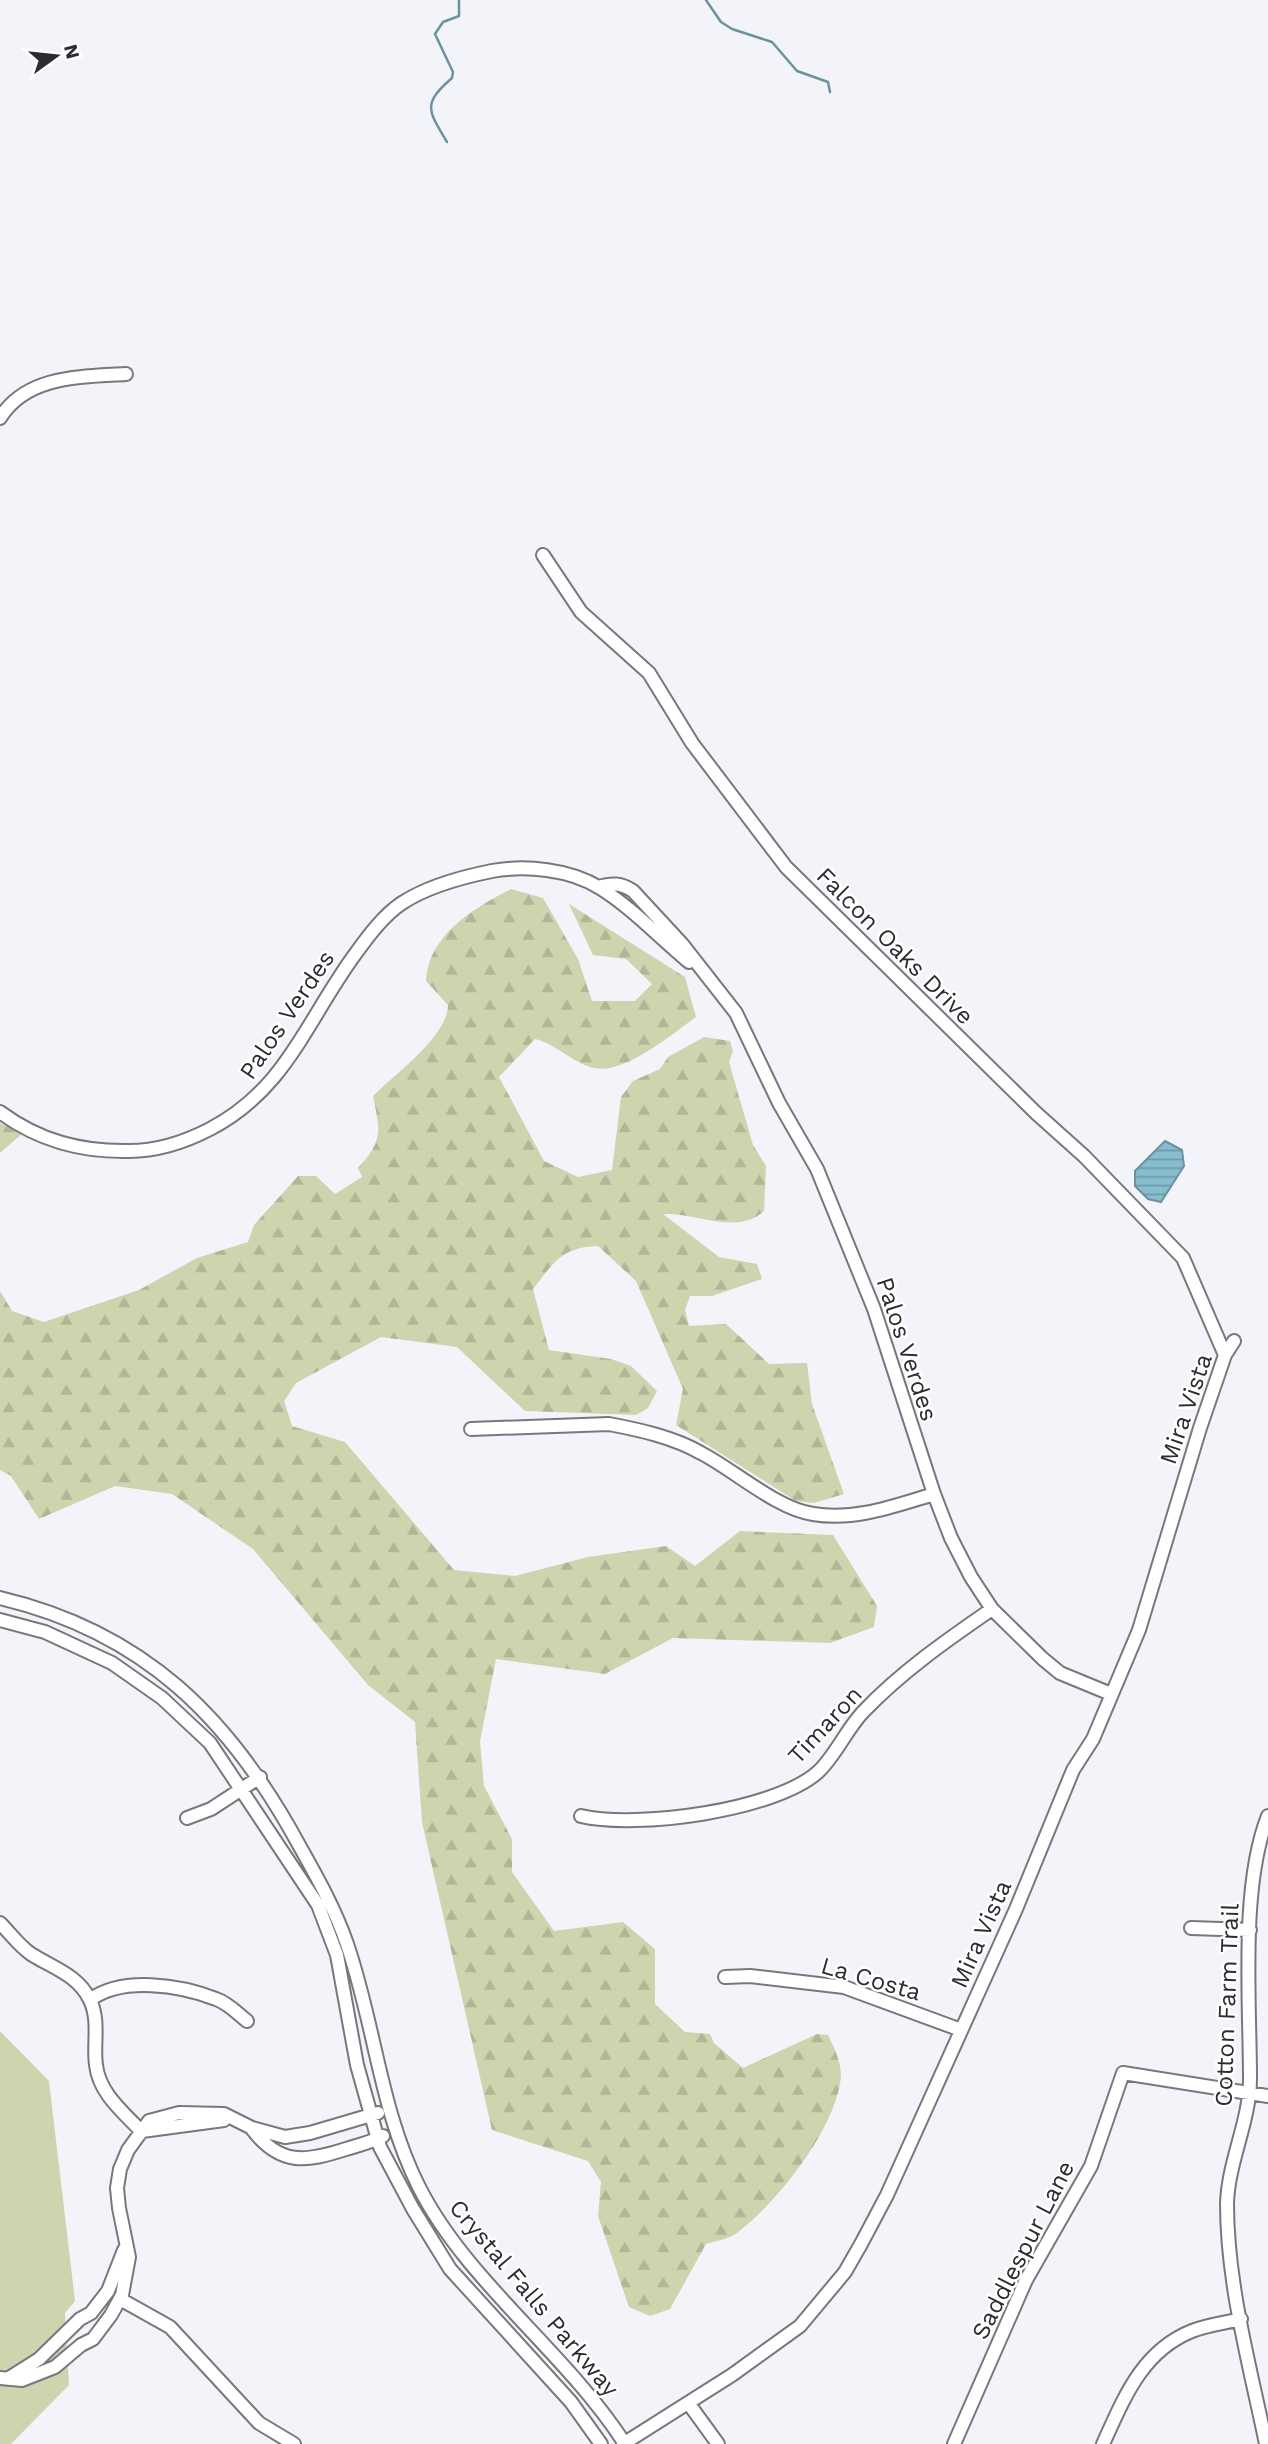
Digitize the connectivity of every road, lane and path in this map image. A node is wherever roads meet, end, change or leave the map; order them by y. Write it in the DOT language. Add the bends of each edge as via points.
graph roads {
  1 [pos="126,374"];
  2 [pos="0,418"];
  3 [pos="543,555"];
  4 [pos="598,887"];
  5 [pos="705,976"];
  6 [pos="0,1112"];
  7 [pos="1234,1341"];
  8 [pos="1225,1355"];
  9 [pos="471,1429"];
  10 [pos="934,1494"];
  11 [pos="0,1598"];
  12 [pos="992,1609"];
  13 [pos="0,1620"];
  14 [pos="1111,1694"];
  15 [pos="260,1777"];
  16 [pos="243,1790"];
  17 [pos="580,1816"];
  18 [pos="1268,1816"];
  19 [pos="187,1818"];
  20 [pos="0,1923"];
  21 [pos="1191,1928"];
  22 [pos="1250,1930"];
  23 [pos="725,1977"];
  24 [pos="90,2000"];
  25 [pos="247,2021"];
  26 [pos="961,2030"];
  27 [pos="1250,2094"];
  28 [pos="1268,2096"];
  29 [pos="388,2111"];
  30 [pos="371,2115"];
  31 [pos="252,2128"];
  32 [pos="393,2130"];
  33 [pos="141,2131"];
  34 [pos="377,2139"];
  35 [pos="125,2244"];
  36 [pos="498,2291"];
  37 [pos="120,2299"];
  38 [pos="483,2306"];
  39 [pos="1241,2319"];
  40 [pos="4,2378"];
  41 [pos="689,2404"];
  42 [pos="958,2443"];
  43 [pos="294,2444"];
  44 [pos="601,2444"];
  45 [pos="624,2444"];
  46 [pos="718,2444"];
  47 [pos="1103,2444"];
  48 [pos="1266,2444"];
  1 -- 2 [label="street" via="40,385 21,395"];
  3 -- 8 [label="street, Falcon Oaks Drive" via="581,612 649,673 692,743 786,867 1183,1258"];
  4 -- 5 [label="street, Palos Verdes"];
  4 -- 5 [label="street, Palos Verdes" via="611,883 633,891"];
  4 -- 6 [label="street, Palos Verdes" via="549,871 512,867 467,876 402,903 361,945 265,1091 228,1120 186,1139 136,1151 90,1151 40,1136"];
  5 -- 10 [label="street, Palos Verdes" via="741,1022 817,1170 874,1309"];
  7 -- 8 [label="street, Mira Vista"];
  8 -- 14 [label="street, Mira Vista" via="1139,1630"];
  9 -- 10 [label="street" via="609,1424 630,1428 699,1452 791,1507 811,1514 853,1516"];
  10 -- 12 [label="street, Palos Verdes" via="961,1559"];
  11 -- 15 [label="street, Crystal Falls Parkway" via="75,1621 158,1669 199,1703"];
  12 -- 14 [label="street, Palos Verdes" via="1060,1673"];
  12 -- 17 [label="street, Timaron" via="928,1654 886,1691 818,1772 799,1784 702,1815 604,1821"];
  13 -- 16 [label="street, Crystal Falls Parkway" via="45,1632 112,1663 162,1698 210,1744"];
  14 -- 26 [label="street, Mira Vista" via="1093,1740 1073,1770"];
  15 -- 16 [label="street"];
  15 -- 29 [label="street, Crystal Falls Parkway" via="332,1906 348,1945"];
  16 -- 19 [label="street" via="211,1810"];
  16 -- 30 [label="street, Crystal Falls Parkway" via="318,1905 337,1955"];
  18 -- 22 [label="street, Cotton Farm Trail" via="1254,1869"];
  20 -- 24 [label="street" via="31,1953 65,1972"];
  21 -- 22 [label="street"];
  22 -- 27 [label="street, Cotton Farm Trail"];
  23 -- 26 [label="street, La Costa" via="844,1987"];
  24 -- 25 [label="street" via="118,1987 160,1987 216,1999"];
  24 -- 33 [label="street" via="99,2078"];
  26 -- 41 [label="street, Mira Vista" via="887,2195 845,2272 800,2326"];
  27 -- 28 [label="street"];
  27 -- 39 [label="street, Cotton Farm Trail" via="1227,2200"];
  27 -- 42 [label="street, Saddlespur Lane" via="1123,2073 1090,2166 1026,2280"];
  29 -- 30 [label="street"];
  29 -- 32 [label="street, Crystal Falls Parkway"];
  30 -- 31 [label="street" via="285,2137"];
  30 -- 34 [label="street, Crystal Falls Parkway"];
  31 -- 33 [label="street" via="234,2119"];
  31 -- 34 [label="street" via="265,2146 300,2159 323,2157"];
  32 -- 34 [label="street"];
  32 -- 36 [label="street, Crystal Falls Parkway" via="435,2216"];
  33 -- 35 [label="street" via="128,2150 117,2188"];
  34 -- 38 [label="street, Crystal Falls Parkway" via="450,2269"];
  35 -- 37 [label="street" via="129,2256"];
  35 -- 40 [label="street" via="116,2275 91,2313 39,2359"];
  36 -- 38 [label="street"];
  36 -- 45 [label="street, Crystal Falls Parkway" via="569,2369"];
  37 -- 40 [label="street" via="93,2339 55,2367 22,2380"];
  37 -- 43 [label="street" via="170,2327 259,2423"];
  38 -- 44 [label="street, Crystal Falls Parkway" via="571,2402"];
  39 -- 47 [label="street" via="1192,2331 1147,2362 1131,2382"];
  39 -- 48 [label="street, Cotton Farm Trail"];
  41 -- 45 [label="street, Mira Vista"];
  41 -- 46 [label="street"];
}
